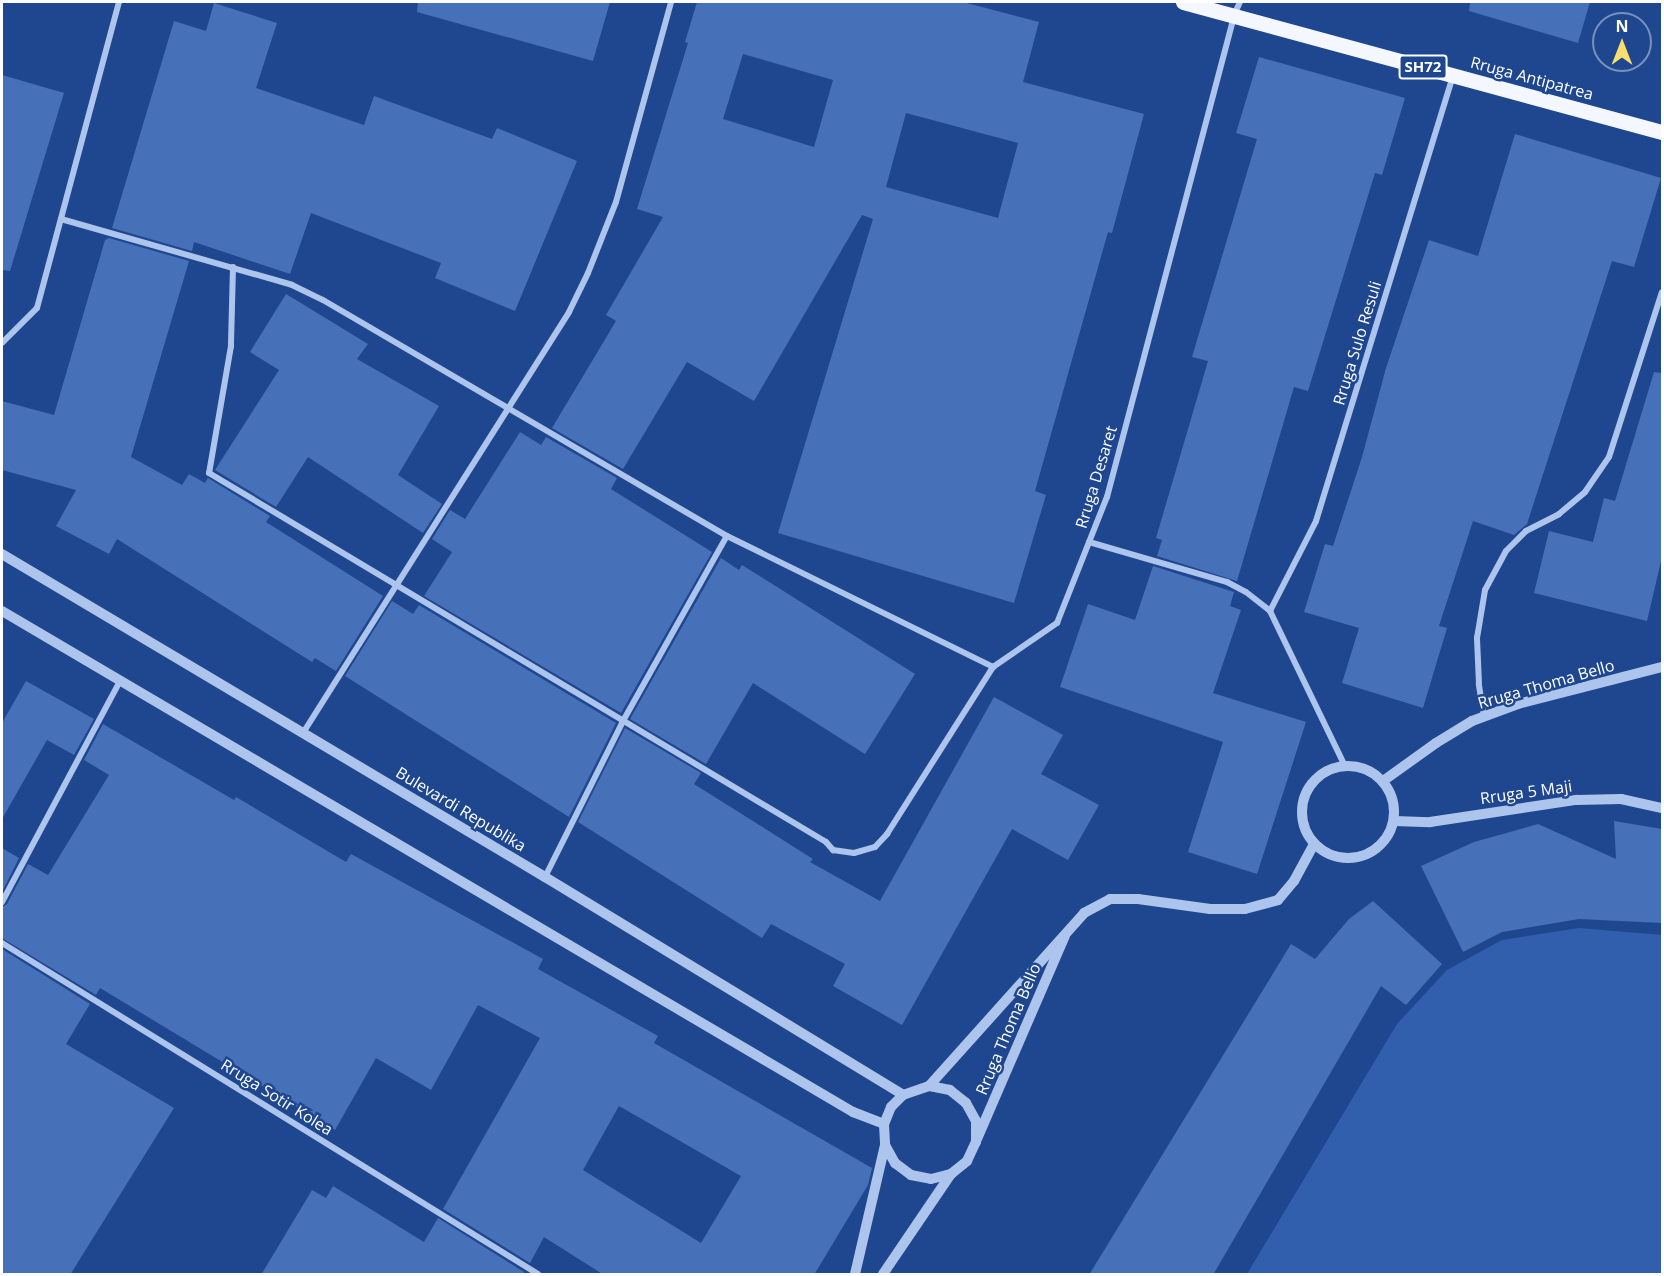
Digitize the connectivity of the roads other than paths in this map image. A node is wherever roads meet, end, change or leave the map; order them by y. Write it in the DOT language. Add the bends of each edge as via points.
graph roads {
  1 [pos="118,2"];
  2 [pos="671,2"];
  3 [pos="1183,2"];
  4 [pos="1237,8"];
  5 [pos="1453,75"];
  6 [pos="1662,132"];
  7 [pos="61,219"];
  8 [pos="233,267"];
  9 [pos="1662,292"];
  10 [pos="3,338"];
  11 [pos="510,409"];
  12 [pos="727,536"];
  13 [pos="1089,542"];
  14 [pos="2,554"];
  15 [pos="398,586"];
  16 [pos="2,611"];
  17 [pos="1270,611"];
  18 [pos="993,667"];
  19 [pos="1662,667"];
  20 [pos="120,681"];
  21 [pos="1484,717"];
  22 [pos="623,721"];
  23 [pos="303,733"];
  24 [pos="1345,766"];
  25 [pos="1383,781"];
  26 [pos="1662,807"];
  27 [pos="1394,821"];
  28 [pos="1314,844"];
  29 [pos="545,877"];
  30 [pos="2,902"];
  31 [pos="1068,927"];
  32 [pos="2,943"];
  33 [pos="929,1086"];
  34 [pos="903,1095"];
  35 [pos="884,1124"];
  36 [pos="976,1142"];
  37 [pos="885,1144"];
  38 [pos="951,1174"];
  39 [pos="538,1275"];
  40 [pos="855,1275"];
  41 [pos="883,1275"];
  1 -- 7 [label="street"];
  2 -- 11 [label="street" via="616,202 597,253 569,312"];
  3 -- 4 [label="main road, Rruga Antipatrea / SH72"];
  4 -- 5 [label="main road, Rruga Antipatrea / SH72"];
  4 -- 13 [label="street, Rruga Desaret" via="1107,497"];
  5 -- 6 [label="main road, Rruga Antipatrea / SH72"];
  5 -- 17 [label="street, Rruga Sulo Resuli" via="1316,521"];
  7 -- 8 [label="street"];
  7 -- 10 [label="street" via="37,308"];
  8 -- 11 [label="street" via="292,285 323,300"];
  8 -- 15 [label="street, Rruga Desaret" via="231,346 209,473"];
  9 -- 21 [label="street" via="1609,457 1585,492 1559,514 1526,531 1506,551 1485,590 1477,638"];
  11 -- 12 [label="street"];
  11 -- 15 [label="street"];
  12 -- 18 [label="street"];
  12 -- 22 [label="street"];
  13 -- 17 [label="street" via="1227,582"];
  13 -- 18 [label="street, Rruga Desaret" via="1057,623"];
  14 -- 23 [label="street, Bulevardi Republika"];
  15 -- 22 [label="street, Rruga Desaret"];
  15 -- 23 [label="street"];
  16 -- 20 [label="street"];
  17 -- 24 [label="street"];
  18 -- 22 [label="street, Rruga Desaret" via="887,834 875,847 854,853 833,850 826,842"];
  19 -- 21 [label="street, Rruga Thoma Bello" via="1518,704"];
  20 -- 30 [label="street"];
  20 -- 35 [label="street" via="853,1112"];
  21 -- 25 [label="street, Rruga Thoma Bello" via="1436,743"];
  22 -- 29 [label="street"];
  23 -- 29 [label="street, Bulevardi Republika"];
  24 -- 25 [label="street" via="1365,769"];
  24 -- 28 [label="street" via="1325,772 1310,786 1302,806 1303,826"];
  25 -- 27 [label="street" via="1394,800"];
  26 -- 27 [label="street, Rruga 5 Maji" via="1621,799 1576,800 1430,822"];
  27 -- 28 [label="street" via="1386,840 1370,853 1351,859 1331,855"];
  28 -- 31 [label="street, Rruga Thoma Bello" via="1278,900 1245,909 1209,909 1138,898 1110,898"];
  29 -- 34 [label="street, Bulevardi Republika"];
  31 -- 33 [label="street, Rruga Thoma Bello"];
  31 -- 36 [label="street, Rruga Thoma Bello"];
  32 -- 39 [label="street, Rruga Sotir Kolea"];
  33 -- 34 [label="street, Rruga Thoma Bello"];
  33 -- 36 [label="street, Rruga Thoma Bello" via="950,1090 966,1103 976,1122"];
  34 -- 35 [label="street" via="891,1107"];
  35 -- 37 [label="street"];
  36 -- 38 [label="street, Rruga Thoma Bello" via="967,1161"];
  37 -- 38 [label="street" via="895,1163 911,1175 931,1179"];
  37 -- 40 [label="street"];
  38 -- 41 [label="street, Rruga Thoma Bello"];
}
